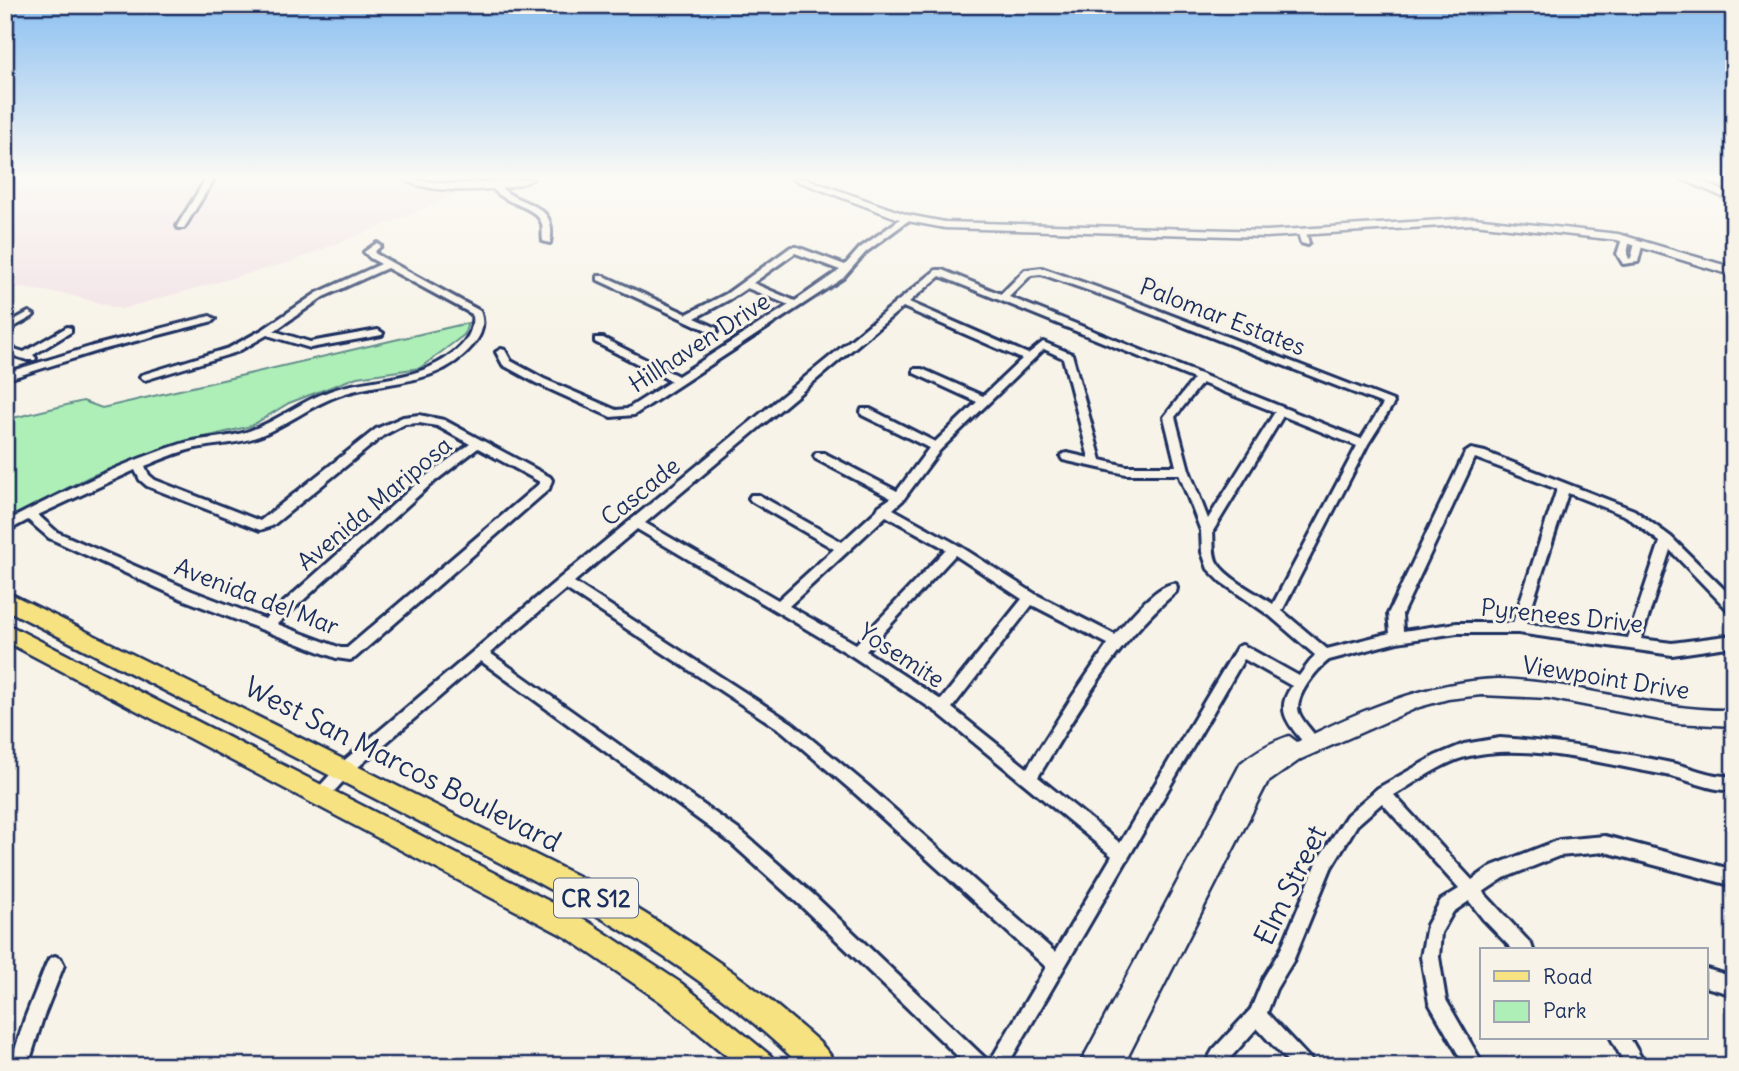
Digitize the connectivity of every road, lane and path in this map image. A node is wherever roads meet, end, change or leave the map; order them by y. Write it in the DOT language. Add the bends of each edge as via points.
graph roads {
  1 [pos="547,229"];
  2 [pos="891,229"];
  3 [pos="1116,229"];
  4 [pos="1394,229"];
  5 [pos="1555,229"];
  6 [pos="1626,239"];
  7 [pos="547,241"];
  8 [pos="1639,242"];
  9 [pos="377,246"];
  10 [pos="388,264"];
  11 [pos="846,269"];
  12 [pos="1734,272"];
  13 [pos="601,278"];
  14 [pos="746,284"];
  15 [pos="1003,297"];
  16 [pos="903,303"];
  17 [pos="795,304"];
  18 [pos="29,314"];
  19 [pos="688,318"];
  20 [pos="210,320"];
  21 [pos="5,329"];
  22 [pos="67,330"];
  23 [pos="713,330"];
  24 [pos="266,332"];
  25 [pos="378,333"];
  26 [pos="600,340"];
  27 [pos="5,349"];
  28 [pos="501,352"];
  29 [pos="25,356"];
  30 [pos="1029,358"];
  31 [pos="40,366"];
  32 [pos="918,371"];
  33 [pos="5,377"];
  34 [pos="145,377"];
  35 [pos="1200,378"];
  36 [pos="679,381"];
  37 [pos="984,401"];
  38 [pos="1281,411"];
  39 [pos="866,412"];
  40 [pos="478,443"];
  41 [pos="1363,444"];
  42 [pos="936,447"];
  43 [pos="820,456"];
  44 [pos="1067,457"];
  45 [pos="1096,464"];
  46 [pos="139,465"];
  47 [pos="1183,470"];
  48 [pos="1564,486"];
  49 [pos="899,497"];
  50 [pos="755,498"];
  51 [pos="883,509"];
  52 [pos="29,514"];
  53 [pos="637,524"];
  54 [pos="6,526"];
  55 [pos="1207,531"];
  56 [pos="1667,540"];
  57 [pos="843,548"];
  58 [pos="954,548"];
  59 [pos="565,582"];
  60 [pos="1171,588"];
  61 [pos="1030,598"];
  62 [pos="5,599"];
  63 [pos="779,607"];
  64 [pos="1734,607"];
  65 [pos="1275,612"];
  66 [pos="267,625"];
  67 [pos="1518,628"];
  68 [pos="5,631"];
  69 [pos="1397,637"];
  70 [pos="1734,640"];
  71 [pos="1117,642"];
  72 [pos="1633,644"];
  73 [pos="857,652"];
  74 [pos="481,654"];
  75 [pos="1325,655"];
  76 [pos="1299,683"];
  77 [pos="943,709"];
  78 [pos="1734,718"];
  79 [pos="1312,742"];
  80 [pos="345,769"];
  81 [pos="1030,776"];
  82 [pos="1734,783"];
  83 [pos="1383,793"];
  84 [pos="322,794"];
  85 [pos="1122,854"];
  86 [pos="1734,878"];
  87 [pos="1470,889"];
  88 [pos="1523,948"];
  89 [pos="55,965"];
  90 [pos="1057,965"];
  91 [pos="1708,979"];
  92 [pos="1734,986"];
  93 [pos="1257,1015"];
  94 [pos="1621,1040"];
  95 [pos="19,1066"];
  96 [pos="761,1066"];
  97 [pos="821,1066"];
  98 [pos="981,1066"];
  99 [pos="997,1066"];
  100 [pos="1091,1066"];
  101 [pos="1110,1066"];
  102 [pos="1213,1066"];
  103 [pos="1305,1066"];
  104 [pos="1475,1066"];
  105 [pos="1637,1066"];
  1 -- 7 [label="street"];
  2 -- 11 [label="street, Hillhaven Drive"];
  3 -- 4 [label="street" via="1304,238"];
  5 -- 6 [label="street"];
  6 -- 8 [label="street"];
  6 -- 8 [label="street" via="1622,254 1626,262 1635,260"];
  8 -- 12 [label="street"];
  9 -- 10 [label="street" via="369,252"];
  10 -- 24 [label="street" via="320,295"];
  10 -- 46 [label="street" via="477,313 478,331 470,344 418,376 353,387 312,402 255,433 186,447"];
  11 -- 14 [label="street" via="794,249"];
  11 -- 17 [label="street, Hillhaven Drive"];
  13 -- 19 [label="street"];
  14 -- 17 [label="street"];
  14 -- 19 [label="street"];
  15 -- 16 [label="street, Cascade" via="939,272"];
  15 -- 35 [label="street"];
  15 -- 41 [label="street, Palomar Estates" via="1028,272 1042,271 1389,402"];
  16 -- 30 [label="street"];
  16 -- 53 [label="street, Cascade"];
  17 -- 36 [label="street, Hillhaven Drive"];
  18 -- 21 [label="street"];
  19 -- 23 [label="street"];
  20 -- 31 [label="street"];
  22 -- 29 [label="street"];
  24 -- 25 [label="street" via="310,345"];
  24 -- 34 [label="street" via="233,350"];
  26 -- 36 [label="street"];
  27 -- 29 [label="street"];
  28 -- 36 [label="street, Hillhaven Drive" via="508,363 540,382 615,414 630,412"];
  29 -- 31 [label="street"];
  30 -- 37 [label="street"];
  30 -- 45 [label="street" via="1043,345 1068,356"];
  31 -- 33 [label="street"];
  32 -- 37 [label="street"];
  35 -- 38 [label="street"];
  35 -- 47 [label="street" via="1169,417"];
  37 -- 42 [label="street"];
  38 -- 41 [label="street"];
  38 -- 55 [label="street"];
  39 -- 42 [label="street"];
  40 -- 46 [label="street" via="429,420 403,421 390,426 260,526 151,482"];
  40 -- 66 [label="street, Avenida Mariposa" via="426,482"];
  40 -- 66 [label="street, Avenida del Mar" via="546,480 545,486 350,654"];
  41 -- 65 [label="street"];
  42 -- 49 [label="street"];
  43 -- 49 [label="street"];
  44 -- 45 [label="street"];
  45 -- 47 [label="street" via="1126,470"];
  46 -- 52 [label="street"];
  47 -- 55 [label="street"];
  48 -- 56 [label="street" via="1630,513"];
  48 -- 67 [label="street"];
  48 -- 69 [label="street" via="1471,453 1395,614"];
  49 -- 51 [label="street"];
  50 -- 57 [label="street"];
  51 -- 57 [label="street"];
  51 -- 58 [label="street"];
  52 -- 54 [label="street"];
  52 -- 66 [label="street, Avenida del Mar" via="53,535"];
  53 -- 59 [label="street, Cascade"];
  53 -- 63 [label="street, Yosemite"];
  55 -- 65 [label="street" via="1212,566"];
  56 -- 64 [label="street"];
  56 -- 72 [label="street"];
  57 -- 63 [label="street"];
  58 -- 61 [label="street"];
  58 -- 73 [label="street"];
  59 -- 74 [label="street, Cascade"];
  59 -- 90 [label="street" via="787,727"];
  60 -- 71 [label="street" via="1146,607"];
  61 -- 71 [label="street"];
  61 -- 77 [label="street"];
  62 -- 80 [label="main road, West San Marcos Boulevard / CR S12"];
  63 -- 73 [label="street, Yosemite"];
  65 -- 75 [label="street"];
  67 -- 69 [label="street, Pyrenees Drive" via="1457,628"];
  67 -- 72 [label="street, Pyrenees Drive"];
  68 -- 84 [label="main road, CR S12"];
  69 -- 75 [label="street, Pyrenees Drive"];
  70 -- 72 [label="street, Pyrenees Drive" via="1672,649"];
  71 -- 81 [label="street"];
  73 -- 77 [label="street, Yosemite"];
  74 -- 80 [label="street, Cascade"];
  74 -- 98 [label="street" via="737,838"];
  75 -- 76 [label="street"];
  76 -- 79 [label="street" via="1291,698 1292,714"];
  76 -- 85 [label="street" via="1242,651"];
  77 -- 81 [label="street, Yosemite"];
  78 -- 79 [label="street, Viewpoint Drive" via="1665,713 1534,687 1484,688 1416,700"];
  79 -- 100 [label="street, Viewpoint Drive" via="1288,744 1248,769"];
  79 -- 101 [label="street, Viewpoint Drive" via="1260,777"];
  80 -- 84 [label="street, Cascade"];
  80 -- 97 [label="main road, West San Marcos Boulevard / CR S12" via="653,932 741,996"];
  81 -- 85 [label="street, Yosemite"];
  82 -- 83 [label="street, Elm Street" via="1578,752 1500,746 1464,751"];
  83 -- 87 [label="street"];
  83 -- 93 [label="street, Elm Street" via="1352,820 1325,863"];
  84 -- 96 [label="main road, CR S12" via="631,962 718,1027"];
  85 -- 90 [label="street"];
  86 -- 87 [label="street" via="1605,844 1559,849 1523,861"];
  87 -- 88 [label="street"];
  87 -- 104 [label="street" via="1447,906 1433,931 1430,957 1438,1003"];
  89 -- 95 [label="street"];
  90 -- 99 [label="street"];
  91 -- 92 [label="street"];
  93 -- 102 [label="street, Elm Street"];
  93 -- 103 [label="street"];
  94 -- 105 [label="street"];
}
